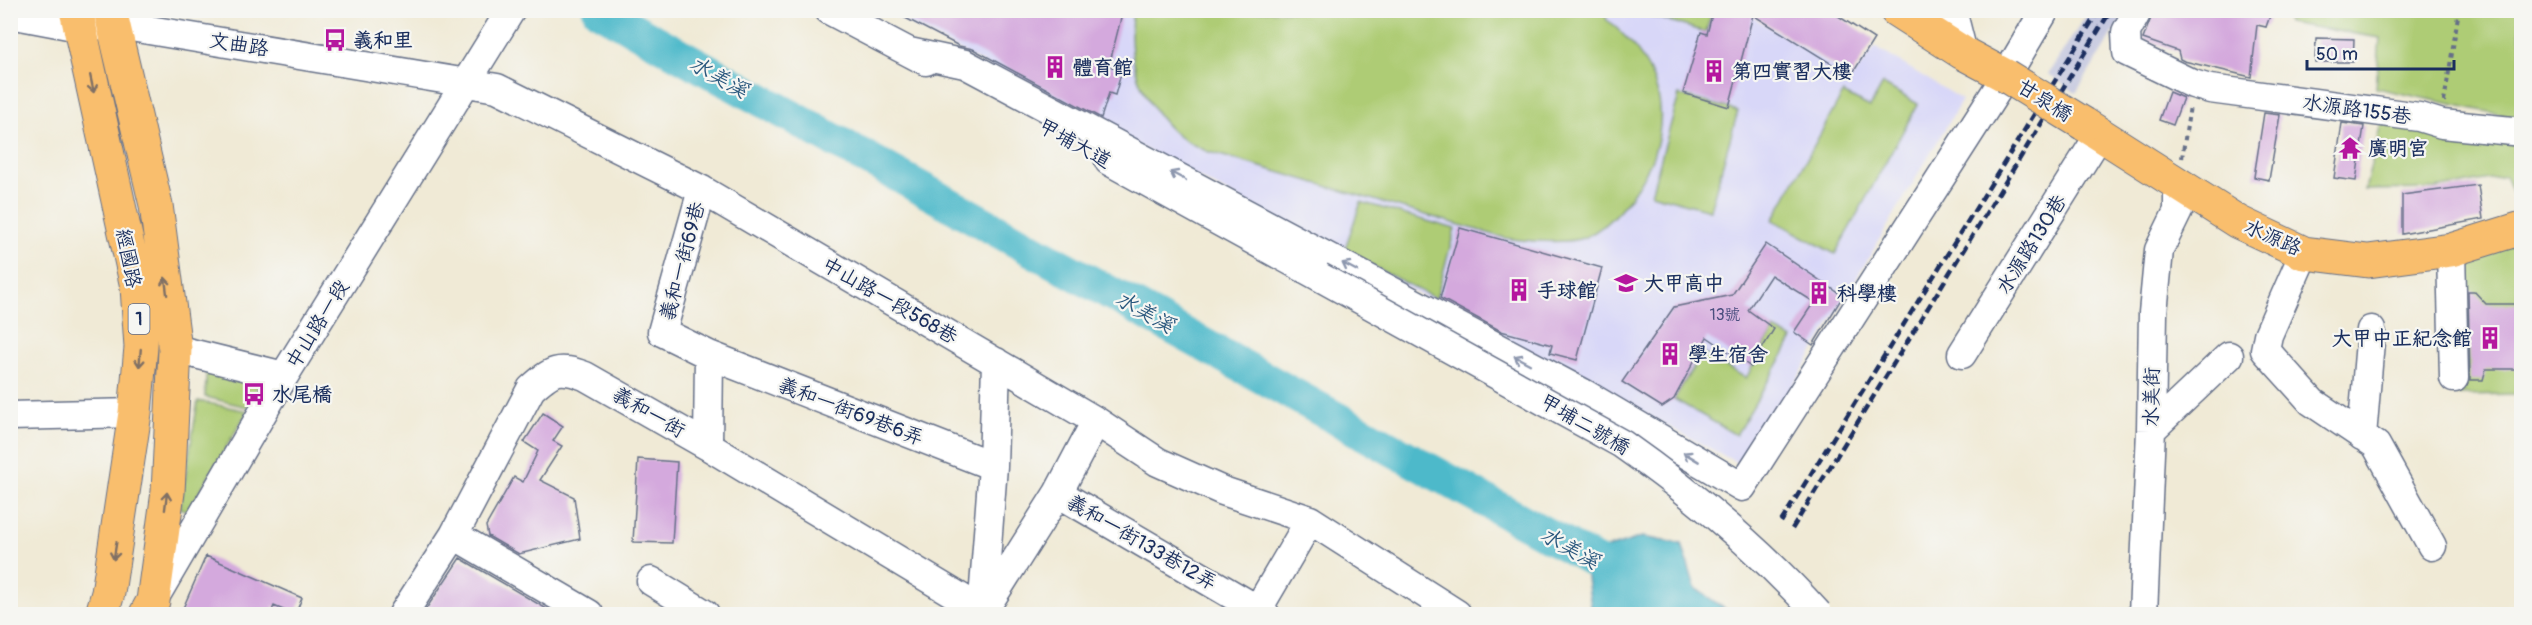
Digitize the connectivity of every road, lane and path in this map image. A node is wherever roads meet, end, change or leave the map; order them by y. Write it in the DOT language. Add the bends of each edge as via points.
graph roads {
  1 [pos="511,10"];
  2 [pos="830,10"];
  3 [pos="1896,10"];
  4 [pos="1952,10"];
  5 [pos="2138,10"];
  6 [pos="2459,10"];
  7 [pos="10,14"];
  8 [pos="2040,14"];
  9 [pos="112,17"];
  10 [pos="78,19"];
  11 [pos="909,52"];
  12 [pos="1963,53"];
  13 [pos="2006,76"];
  14 [pos="468,81"];
  15 [pos="2193,84"];
  16 [pos="2442,124"];
  17 [pos="2092,129"];
  18 [pos="2522,132"];
  19 [pos="2178,183"];
  20 [pos="702,190"];
  21 [pos="2522,228"];
  22 [pos="2451,250"];
  23 [pos="2304,253"];
  24 [pos="1320,277"];
  25 [pos="2371,330"];
  26 [pos="175,349"];
  27 [pos="1962,354"];
  28 [pos="710,355"];
  29 [pos="2229,356"];
  30 [pos="996,362"];
  31 [pos="284,376"];
  32 [pos="2454,378"];
  33 [pos="135,413"];
  34 [pos="10,416"];
  35 [pos="1096,421"];
  36 [pos="2151,430"];
  37 [pos="2362,436"];
  38 [pos="708,446"];
  39 [pos="993,466"];
  40 [pos="1058,493"];
  41 [pos="1310,520"];
  42 [pos="454,535"];
  43 [pos="2432,546"];
  44 [pos="651,581"];
  45 [pos="145,610"];
  46 [pos="1260,613"];
  47 [pos="404,614"];
  48 [pos="984,614"];
  49 [pos="102,615"];
  50 [pos="589,615"];
  51 [pos="705,615"];
  52 [pos="1457,615"];
  53 [pos="1818,615"];
  54 [pos="2143,615"];
  1 -- 14 [label="street, 中山路一段"];
  2 -- 11 [label="street, 甲埔大道"];
  3 -- 12 [label="main road"];
  4 -- 12 [label="street"];
  5 -- 15 [label="street, 水源路155巷" via="2126,32 2127,52"];
  6 -- 16 [label="path"];
  7 -- 10 [label="street, 文曲路"];
  8 -- 13 [label="street"];
  9 -- 10 [label="street, 文曲路"];
  9 -- 14 [label="street, 文曲路"];
  26 -- 9 [label="main road, 經國路 / 1, one-way" via="156,205"];
  10 -- 33 [label="main road, 經國路 / 1, one-way" via="137,287 141,347"];
  13 -- 11 [label="street, one-way" via="1742,487 1585,393 976,69"];
  11 -- 24 [label="street, 甲埔大道"];
  12 -- 13 [label="main road"];
  13 -- 17 [label="main road, 甘泉橋, bridge"];
  14 -- 20 [label="street, 中山路一段568巷" via="497,88"];
  14 -- 31 [label="street, 中山路一段"];
  15 -- 16 [label="street, 水源路155巷" via="2419,117"];
  15 -- 19 [label="path"];
  16 -- 18 [label="street, 水源路155巷"];
  17 -- 19 [label="main road, 水源路"];
  17 -- 27 [label="street, 水源路130巷"];
  19 -- 23 [label="main road, 水源路" via="2238,222"];
  19 -- 36 [label="street, 水美街" via="2178,211 2159,250 2153,313"];
  20 -- 28 [label="street, 義和一街69巷" via="663,333"];
  20 -- 30 [label="street, 中山路一段568巷"];
  21 -- 22 [label="main road, 水源路"];
  22 -- 23 [label="main road, 水源路" via="2368,261"];
  22 -- 32 [label="street"];
  23 -- 37 [label="street" via="2265,350 2312,402"];
  24 -- 53 [label="street, 甲埔二號橋, bridge" via="1622,444 1737,534"];
  25 -- 37 [label="street"];
  26 -- 31 [label="street"];
  45 -- 26 [label="main road, 經國路 / 1, one-way" via="168,492"];
  28 -- 38 [label="street"];
  28 -- 39 [label="street, 義和一街69巷6弄"];
  29 -- 36 [label="street"];
  30 -- 35 [label="street, 中山路一段568巷"];
  30 -- 39 [label="street"];
  31 -- 45 [label="street, 中山路一段"];
  33 -- 34 [label="street"];
  33 -- 49 [label="main road, 經國路 / 1, one-way"];
  35 -- 40 [label="street"];
  35 -- 41 [label="street, 中山路一段568巷" via="1158,462 1223,491"];
  36 -- 54 [label="street, 水美街"];
  37 -- 43 [label="street" via="2376,445"];
  38 -- 42 [label="street, 義和一街" via="585,376 566,369 548,373 531,389"];
  38 -- 48 [label="street, 義和一街"];
  39 -- 48 [label="street"];
  40 -- 46 [label="street, 義和一街133巷12弄"];
  40 -- 48 [label="street"];
  41 -- 46 [label="street"];
  41 -- 52 [label="street, 中山路一段568巷"];
  42 -- 47 [label="street, 義和一街"];
  42 -- 50 [label="street"];
  44 -- 51 [label="street"];
}
